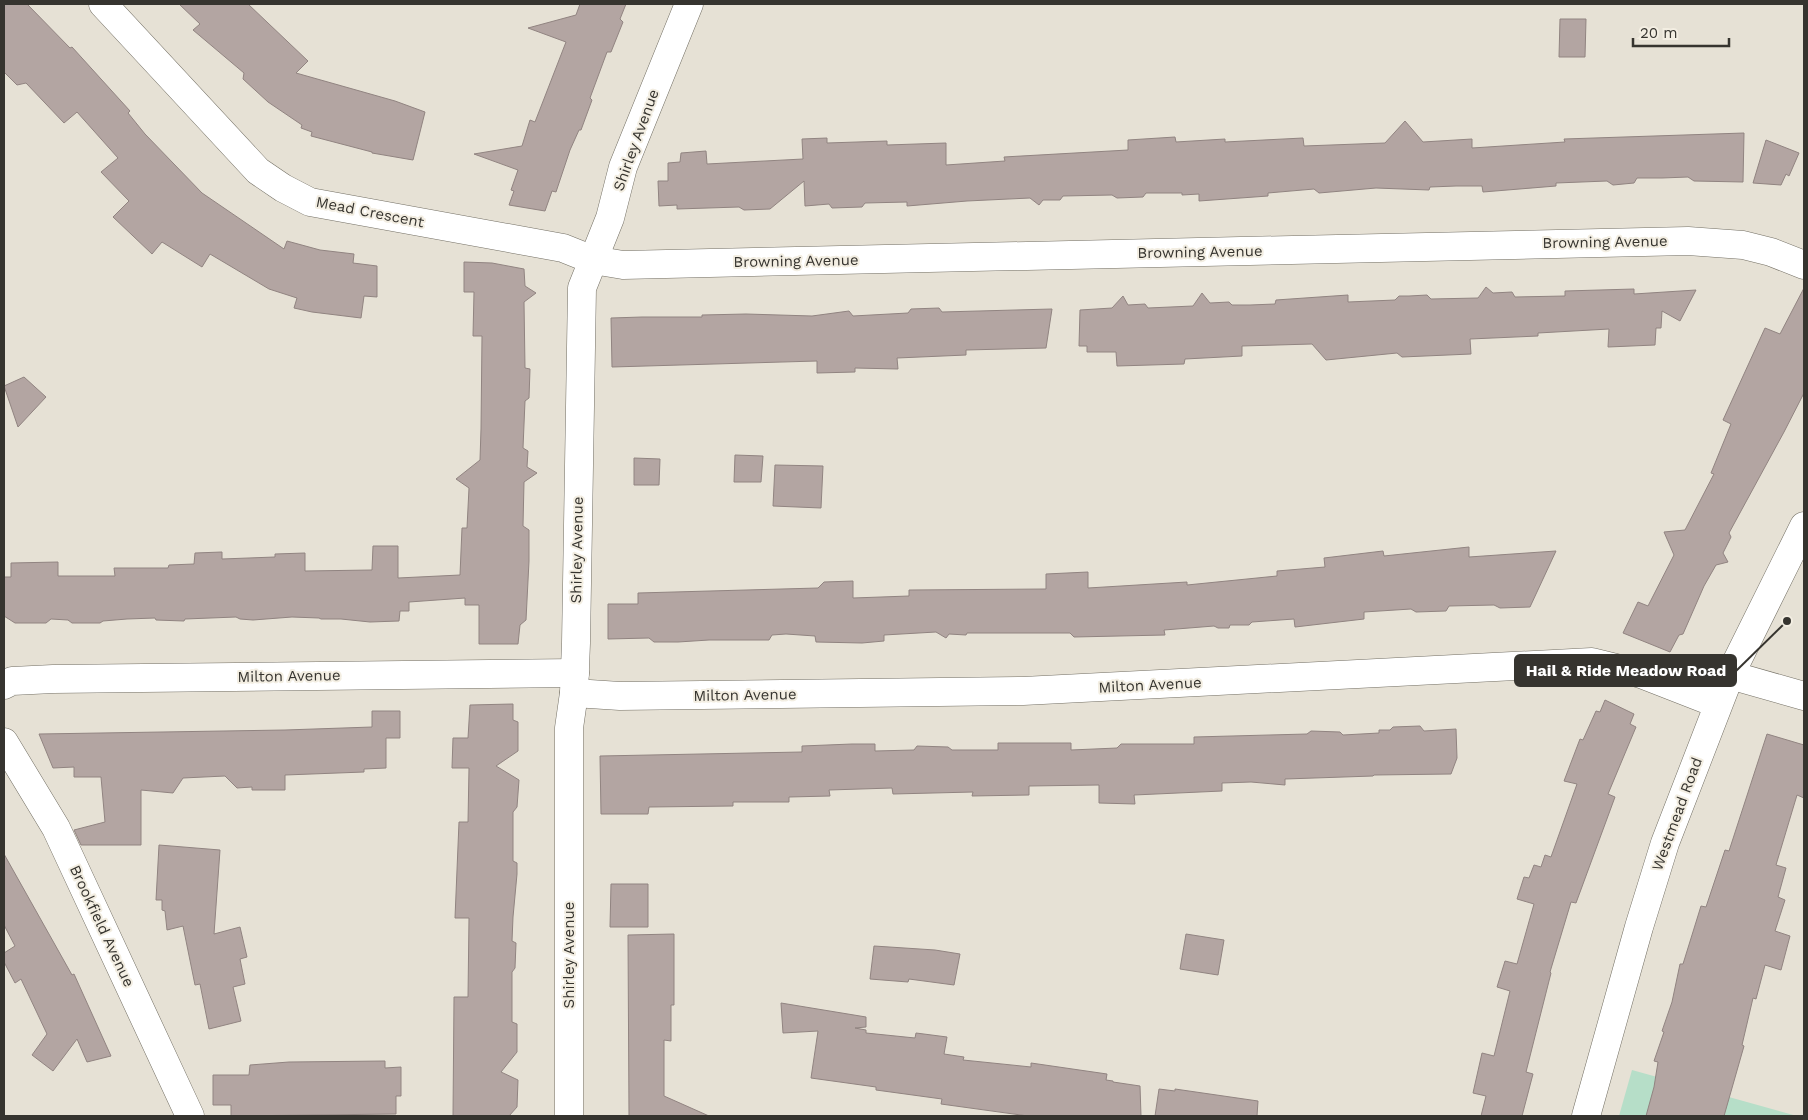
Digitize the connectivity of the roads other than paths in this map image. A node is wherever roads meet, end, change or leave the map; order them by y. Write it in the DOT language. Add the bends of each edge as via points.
graph roads {
  1 [pos="103,4"];
  2 [pos="689,4"];
  3 [pos="593,260"];
  4 [pos="1804,266"];
  5 [pos="1804,526"];
  6 [pos="1730,675"];
  7 [pos="574,683"];
  8 [pos="4,685"];
  9 [pos="1804,696"];
  10 [pos="1718,704"];
  11 [pos="4,742"];
  12 [pos="190,1116"];
  13 [pos="569,1116"];
  14 [pos="1586,1116"];
  1 -- 3 [label="street, Mead Crescent" via="258,171 283,188 310,202 563,248"];
  2 -- 3 [label="street, Shirley Avenue" via="623,167 610,218"];
  3 -- 4 [label="street, Browning Avenue" via="622,265 1688,240 1743,245"];
  3 -- 7 [label="street, Shirley Avenue" via="582,288"];
  5 -- 6 [label="street, Westmead Road"];
  6 -- 9 [label="street"];
  6 -- 10 [label="street, Westmead Road"];
  7 -- 8 [label="street, Milton Avenue" via="53,679 12,681"];
  7 -- 10 [label="street, Milton Avenue" via="620,696 1023,691 1592,662 1641,674"];
  7 -- 13 [label="street, Shirley Avenue" via="569,728"];
  10 -- 14 [label="street, Westmead Road" via="1644,908"];
  11 -- 12 [label="street, Brookfield Avenue" via="56,828"];
}
